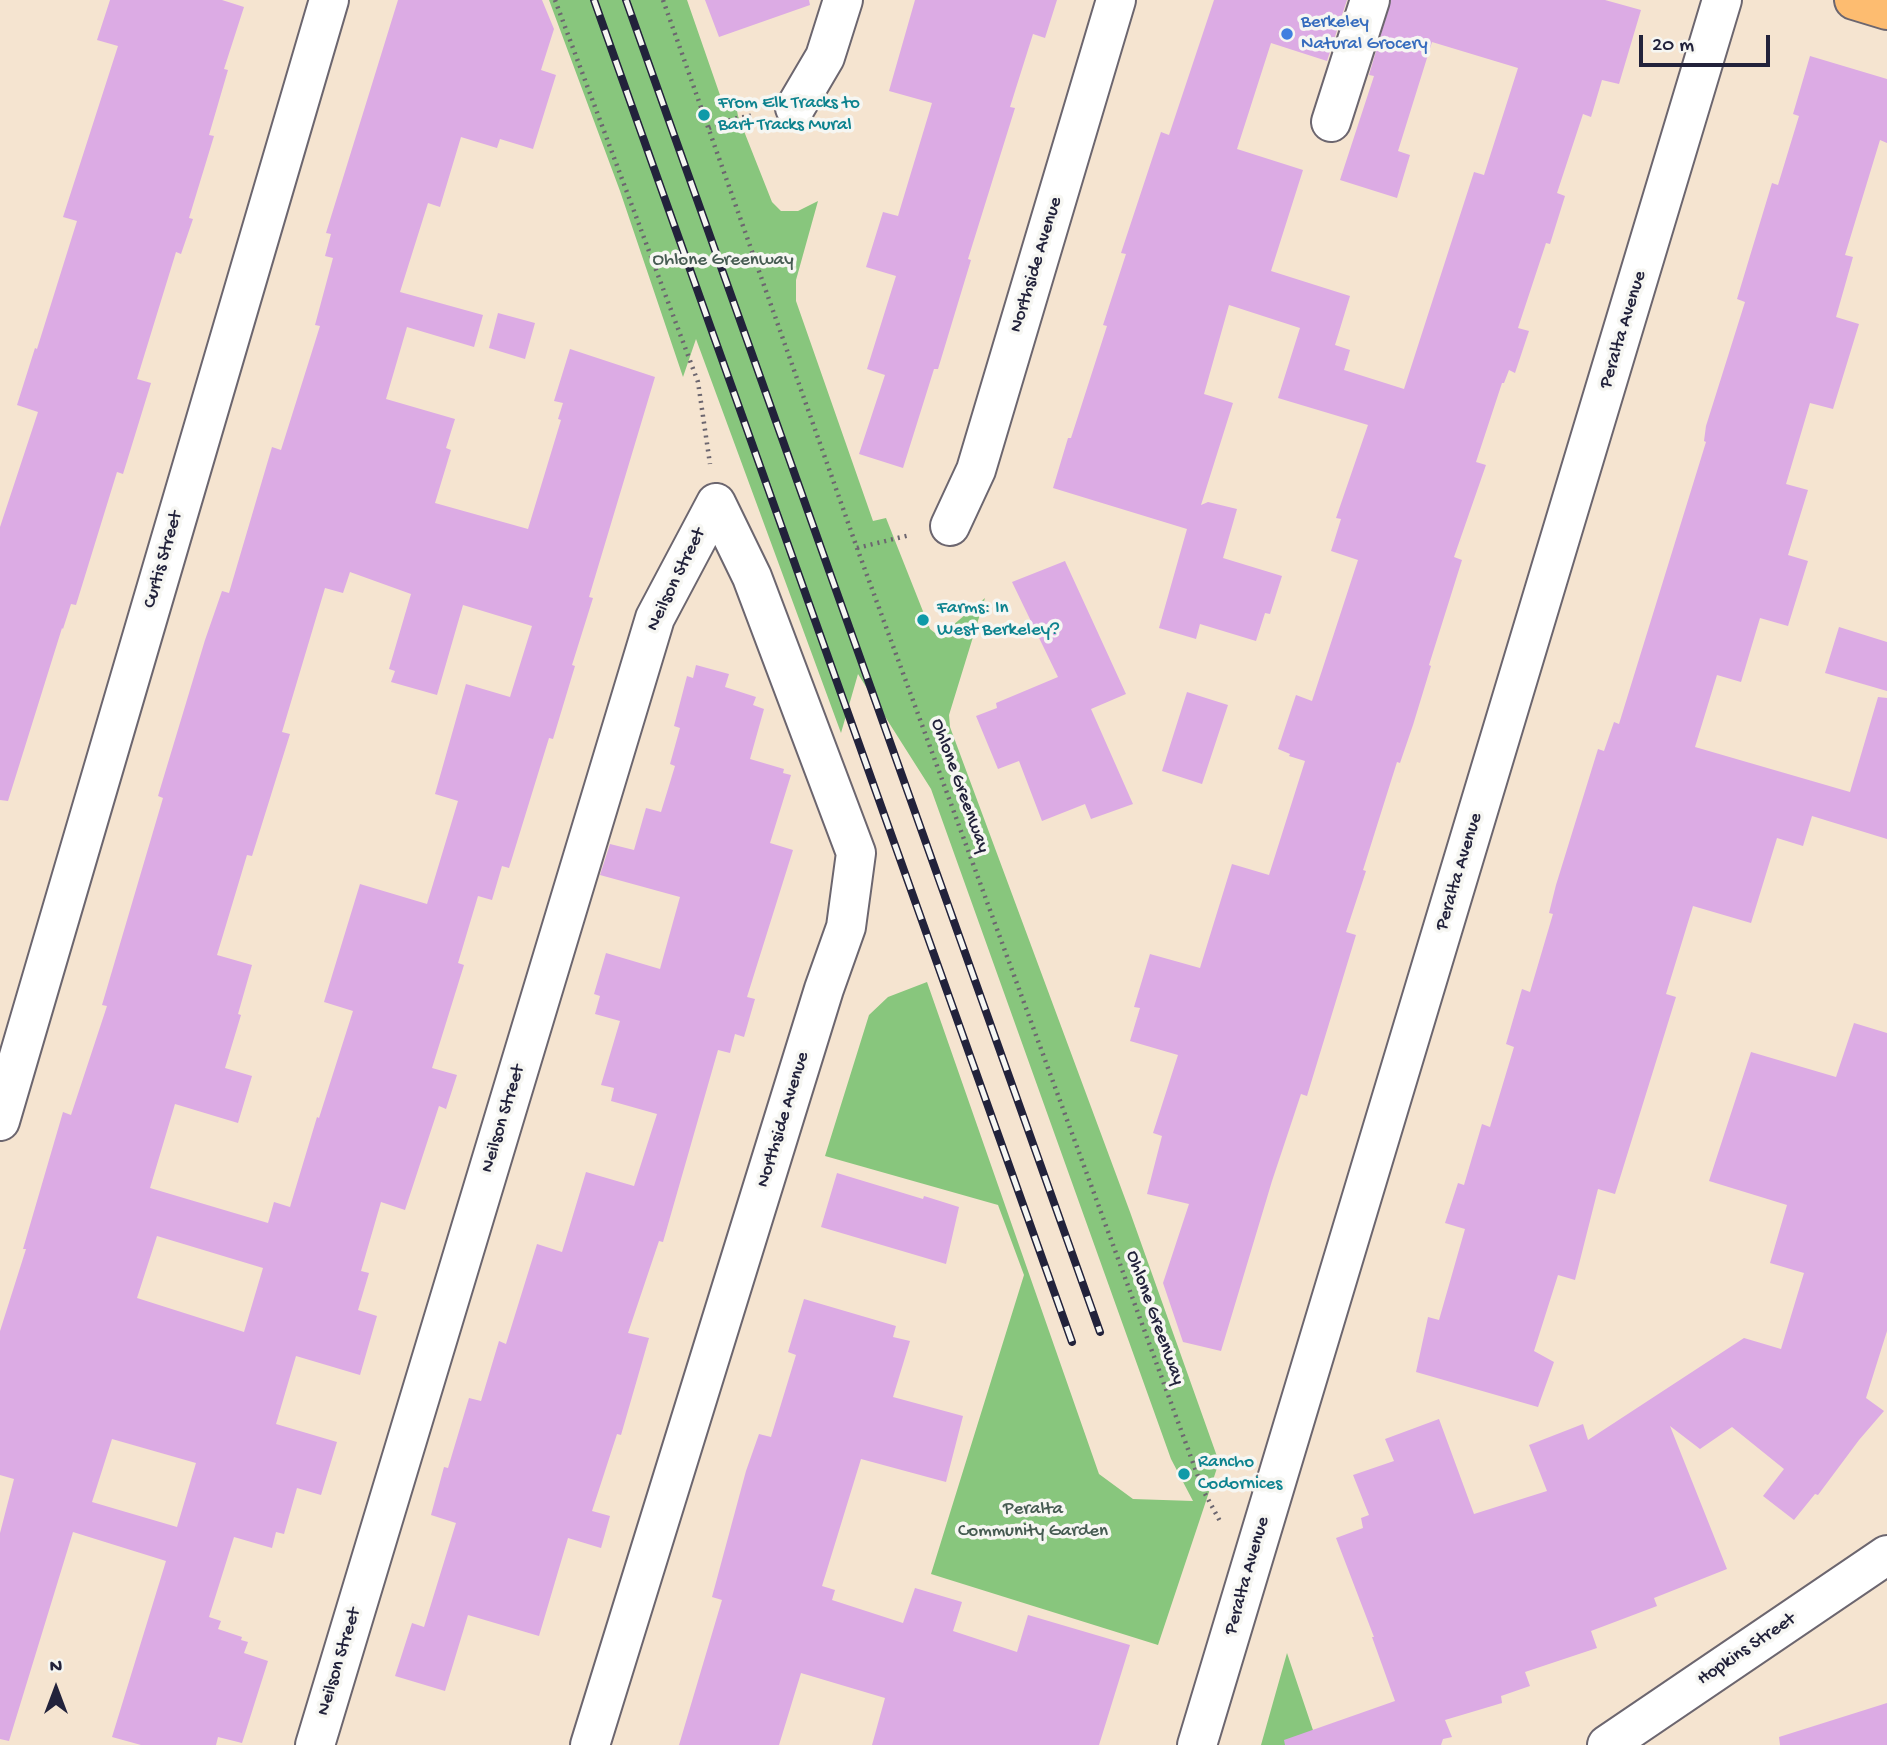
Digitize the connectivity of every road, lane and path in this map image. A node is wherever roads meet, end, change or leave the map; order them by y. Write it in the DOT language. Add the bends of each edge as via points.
graph roads {
  1 [pos="329,0"];
  2 [pos="555,0"];
  3 [pos="663,0"];
  4 [pos="843,0"];
  5 [pos="1116,0"];
  6 [pos="1370,0"];
  7 [pos="1723,0"];
  8 [pos="1854,0"];
  9 [pos="1887,10"];
  10 [pos="795,108"];
  11 [pos="1331,122"];
  12 [pos="716,503"];
  13 [pos="950,526"];
  14 [pos="857,548"];
  15 [pos="0,1121"];
  16 [pos="1887,1555"];
  17 [pos="1249,1572"];
  18 [pos="316,1745"];
  19 [pos="590,1745"];
  20 [pos="1198,1745"];
  21 [pos="1607,1745"];
  1 -- 15 [label="street, Curtis Street"];
  2 -- 12 [label="path" via="698,382"];
  3 -- 14 [label="path, Ohlone Greenway"];
  4 -- 10 [label="street" via="825,57"];
  5 -- 13 [label="street, Northside Avenue" via="976,470"];
  6 -- 11 [label="street"];
  7 -- 17 [label="street, Peralta Avenue"];
  8 -- 9 [label="main road"];
  12 -- 18 [label="street, Neilson Street" via="654,618"];
  12 -- 19 [label="street, Northside Avenue" via="752,577 856,853 846,927"];
  13 -- 14 [label="path"];
  14 -- 17 [label="path, Ohlone Greenway" via="1203,1490"];
  16 -- 21 [label="street, Hopkins Street"];
  17 -- 20 [label="street, Peralta Avenue"];
}
